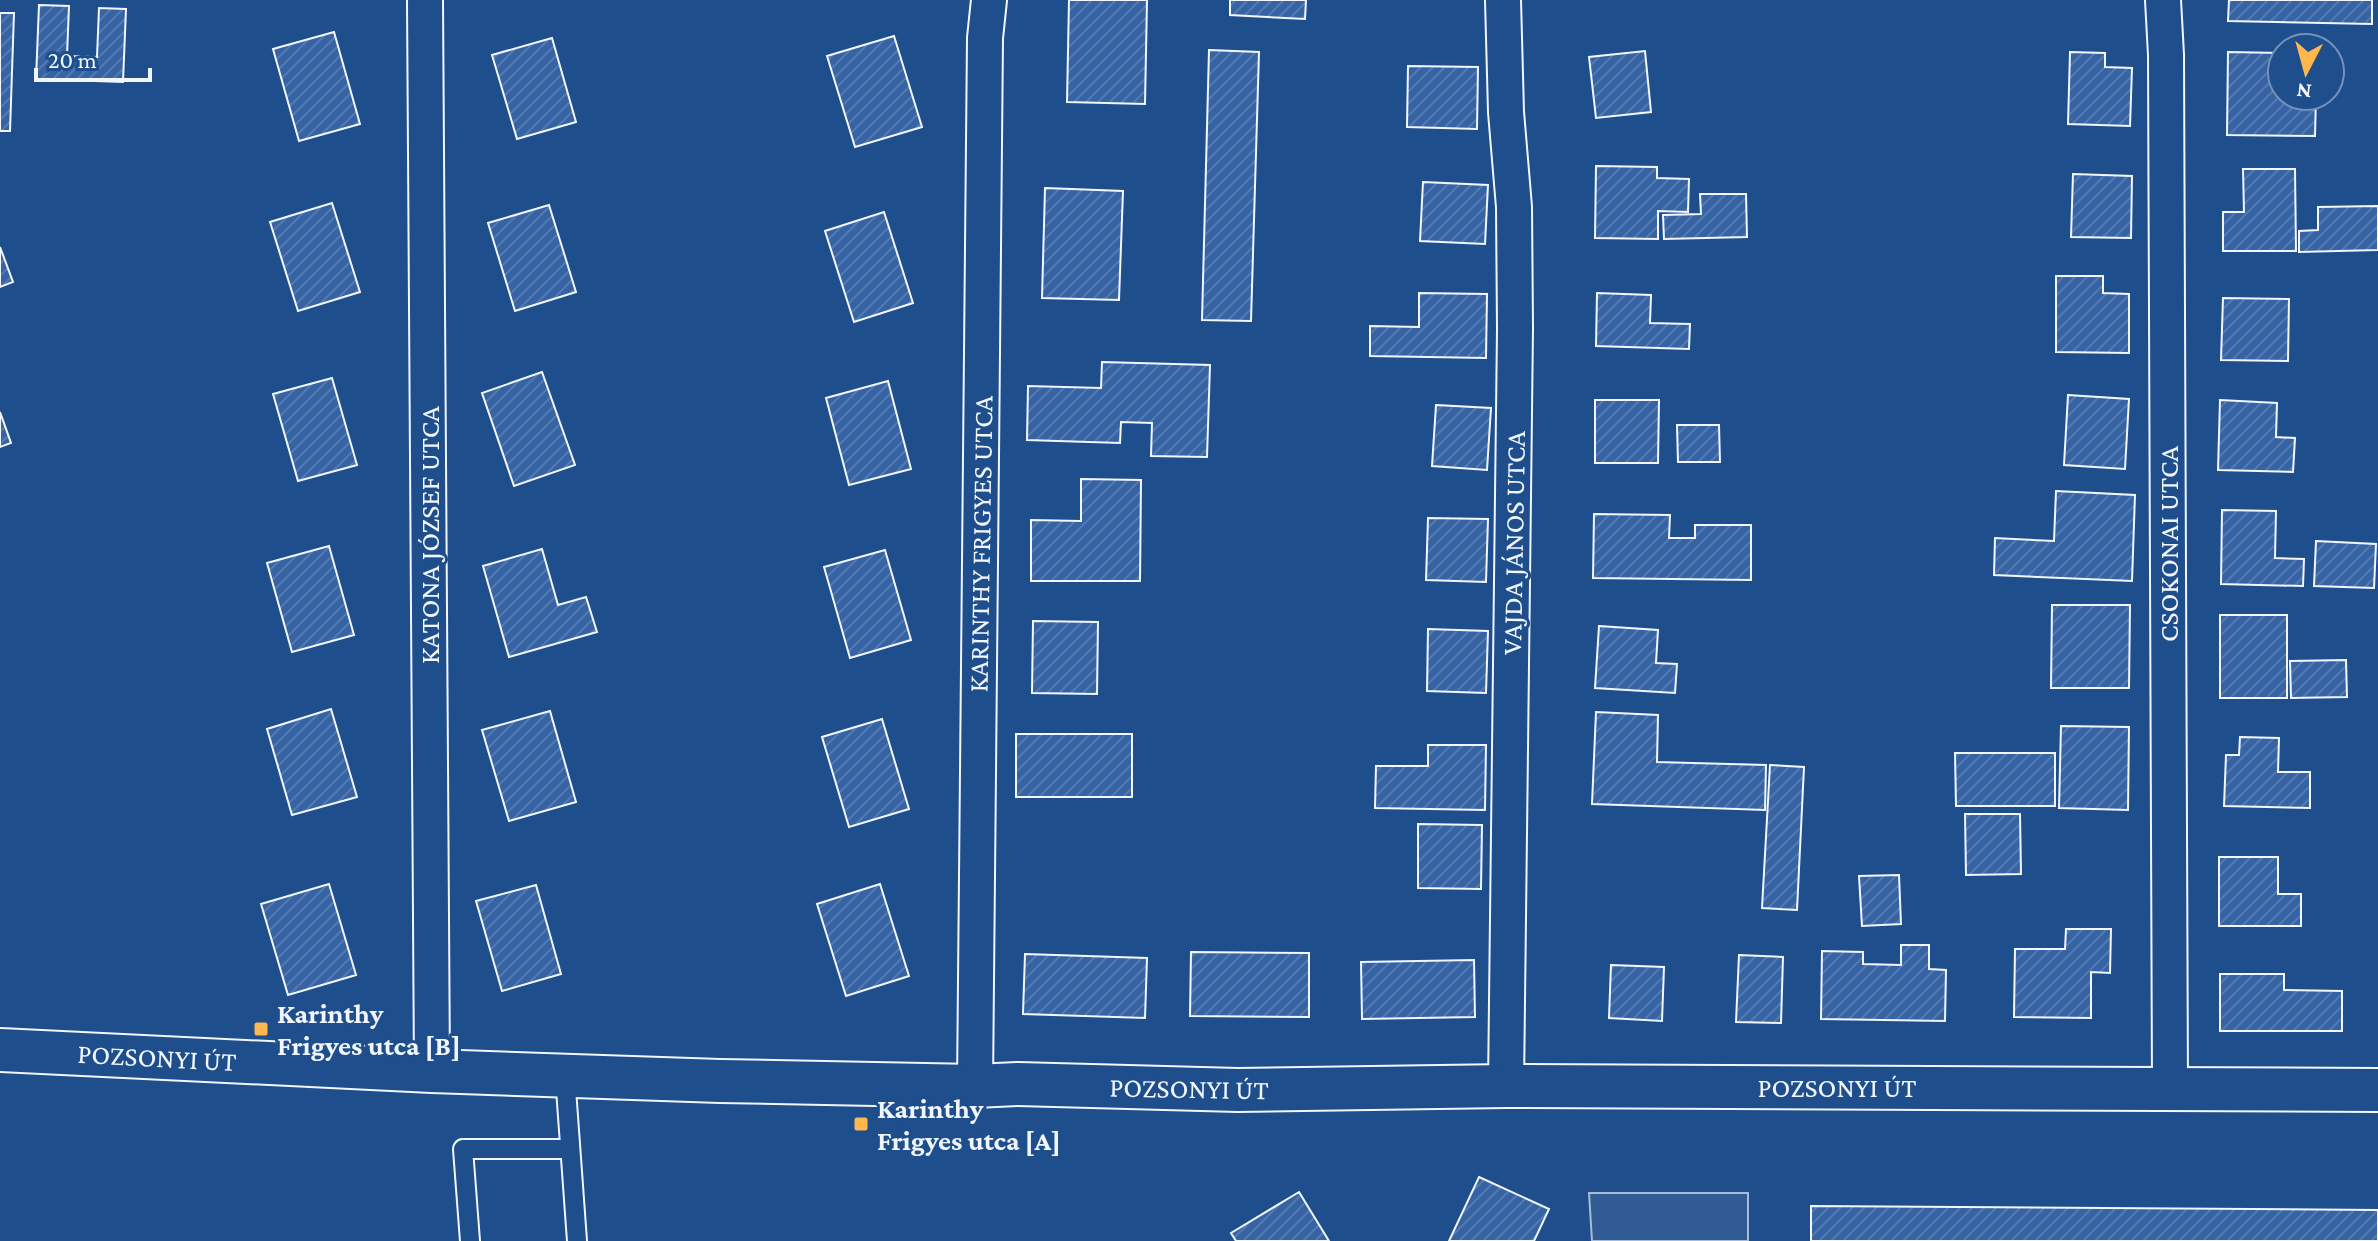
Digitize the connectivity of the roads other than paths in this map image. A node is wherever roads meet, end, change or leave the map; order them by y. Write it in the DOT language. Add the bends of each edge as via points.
graph roads {
  1 [pos="425,0"];
  2 [pos="986,0"];
  3 [pos="1503,0"];
  4 [pos="2163,0"];
  5 [pos="0,1050"];
  6 [pos="432,1071"];
  7 [pos="565,1075"];
  8 [pos="975,1086"];
  9 [pos="1506,1086"];
  10 [pos="2170,1088"];
  11 [pos="2378,1090"];
  12 [pos="569,1149"];
  13 [pos="470,1241"];
  14 [pos="577,1241"];
  1 -- 6 [label="street, KATONA JÓZSEF UTCA"];
  2 -- 8 [label="street, KARINTHY FRIGYES UTCA"];
  3 -- 9 [label="street, VAJDA JÁNOS UTCA" via="1515,328"];
  4 -- 10 [label="street, CSOKONAI UTCA"];
  5 -- 6 [label="street, POZSONYI ÚT"];
  6 -- 7 [label="street, POZSONYI ÚT"];
  7 -- 8 [label="street, POZSONYI ÚT"];
  7 -- 12 [label="lane"];
  8 -- 9 [label="street, POZSONYI ÚT"];
  9 -- 10 [label="street, POZSONYI ÚT"];
  10 -- 11 [label="street, POZSONYI ÚT"];
  12 -- 13 [label="lane" via="463,1149"];
  12 -- 14 [label="lane"];
}
